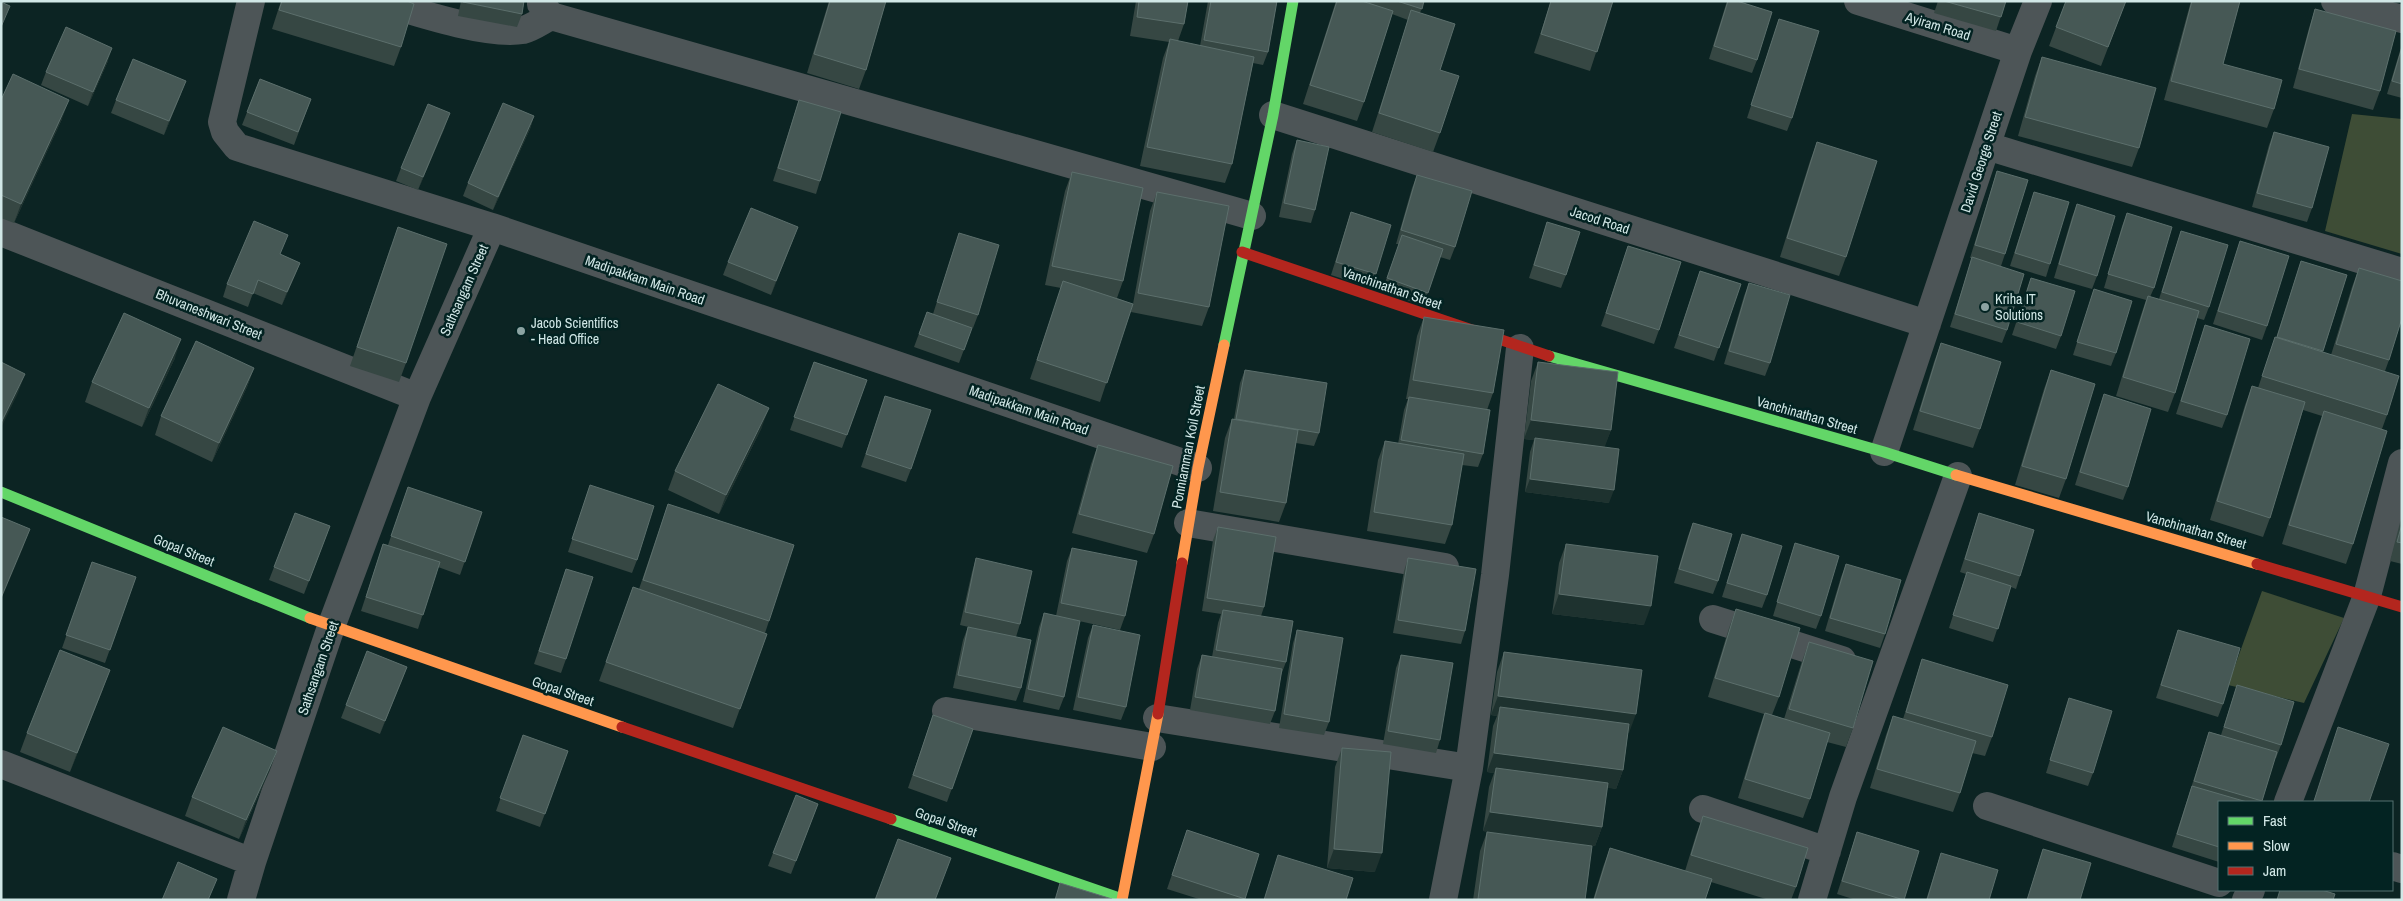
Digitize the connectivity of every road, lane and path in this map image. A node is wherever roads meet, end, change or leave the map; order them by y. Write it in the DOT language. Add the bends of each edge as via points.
graph roads {
  1 [pos="252,1"];
  2 [pos="379,1"];
  3 [pos="1293,1"];
  4 [pos="1858,1"];
  5 [pos="2038,1"];
  6 [pos="2335,1"];
  7 [pos="546,8"];
  8 [pos="2402,19"];
  9 [pos="2018,51"];
  10 [pos="1273,116"];
  11 [pos="1987,146"];
  12 [pos="1252,216"];
  13 [pos="492,227"];
  14 [pos="1,232"];
  15 [pos="1242,252"];
  16 [pos="2402,272"];
  17 [pos="1927,324"];
  18 [pos="1520,348"];
  19 [pos="417,397"];
  20 [pos="1884,452"];
  21 [pos="2402,463"];
  22 [pos="1198,468"];
  23 [pos="1958,476"];
  24 [pos="1,492"];
  25 [pos="1188,523"];
  26 [pos="1495,575"];
  27 [pos="2367,596"];
  28 [pos="2402,607"];
  29 [pos="1713,619"];
  30 [pos="332,627"];
  31 [pos="1887,674"];
  32 [pos="946,711"];
  33 [pos="1157,718"];
  34 [pos="1152,747"];
  35 [pos="1,764"];
  36 [pos="1469,768"];
  37 [pos="2288,801"];
  38 [pos="1987,806"];
  39 [pos="1703,809"];
  40 [pos="1827,851"];
  41 [pos="252,862"];
  42 [pos="2218,883"];
  43 [pos="1122,899"];
  44 [pos="241,900"];
  45 [pos="1443,900"];
  46 [pos="1812,900"];
  1 -- 13 [label="street, Madipakkam Main Road" via="222,122 225,132 237,147"];
  2 -- 7 [label="street" via="428,16 500,31 525,30"];
  3 -- 10 [label="street, Ponniamman Koil Street"];
  4 -- 9 [label="street, Ayiram Road"];
  5 -- 9 [label="street, David George Street"];
  6 -- 8 [label="street"];
  7 -- 12 [label="street"];
  9 -- 11 [label="street, David George Street"];
  10 -- 12 [label="street, Ponniamman Koil Street"];
  10 -- 17 [label="street, Jacod Road"];
  11 -- 16 [label="street"];
  11 -- 17 [label="street, David George Street"];
  12 -- 15 [label="street, Ponniamman Koil Street"];
  13 -- 19 [label="street, Sathsangam Street"];
  13 -- 22 [label="street, Madipakkam Main Road"];
  14 -- 19 [label="street, Bhuvaneshwari Street"];
  15 -- 18 [label="street, Vanchinathan Street"];
  15 -- 22 [label="street, Ponniamman Koil Street"];
  17 -- 20 [label="street, David George Street"];
  18 -- 20 [label="street, Vanchinathan Street"];
  18 -- 26 [label="street"];
  19 -- 30 [label="street, Sathsangam Street"];
  20 -- 23 [label="street, Vanchinathan Street"];
  21 -- 27 [label="street"];
  22 -- 25 [label="street, Ponniamman Koil Street"];
  23 -- 27 [label="street, Vanchinathan Street"];
  23 -- 31 [label="street"];
  24 -- 30 [label="street, Gopal Street"];
  25 -- 26 [label="street"];
  25 -- 33 [label="street, Ponniamman Koil Street"];
  26 -- 36 [label="street"];
  27 -- 28 [label="street, Vanchinathan Street"];
  27 -- 37 [label="street"];
  29 -- 31 [label="street"];
  30 -- 41 [label="street, Sathsangam Street"];
  30 -- 43 [label="street, Gopal Street"];
  31 -- 40 [label="street"];
  32 -- 34 [label="street"];
  33 -- 34 [label="street, Ponniamman Koil Street"];
  33 -- 36 [label="street"];
  34 -- 43 [label="street, Ponniamman Koil Street"];
  35 -- 41 [label="street"];
  36 -- 45 [label="street"];
  38 -- 42 [label="street"];
  39 -- 40 [label="street"];
  40 -- 46 [label="street"];
  41 -- 44 [label="street, Sathsangam Street"];
}
